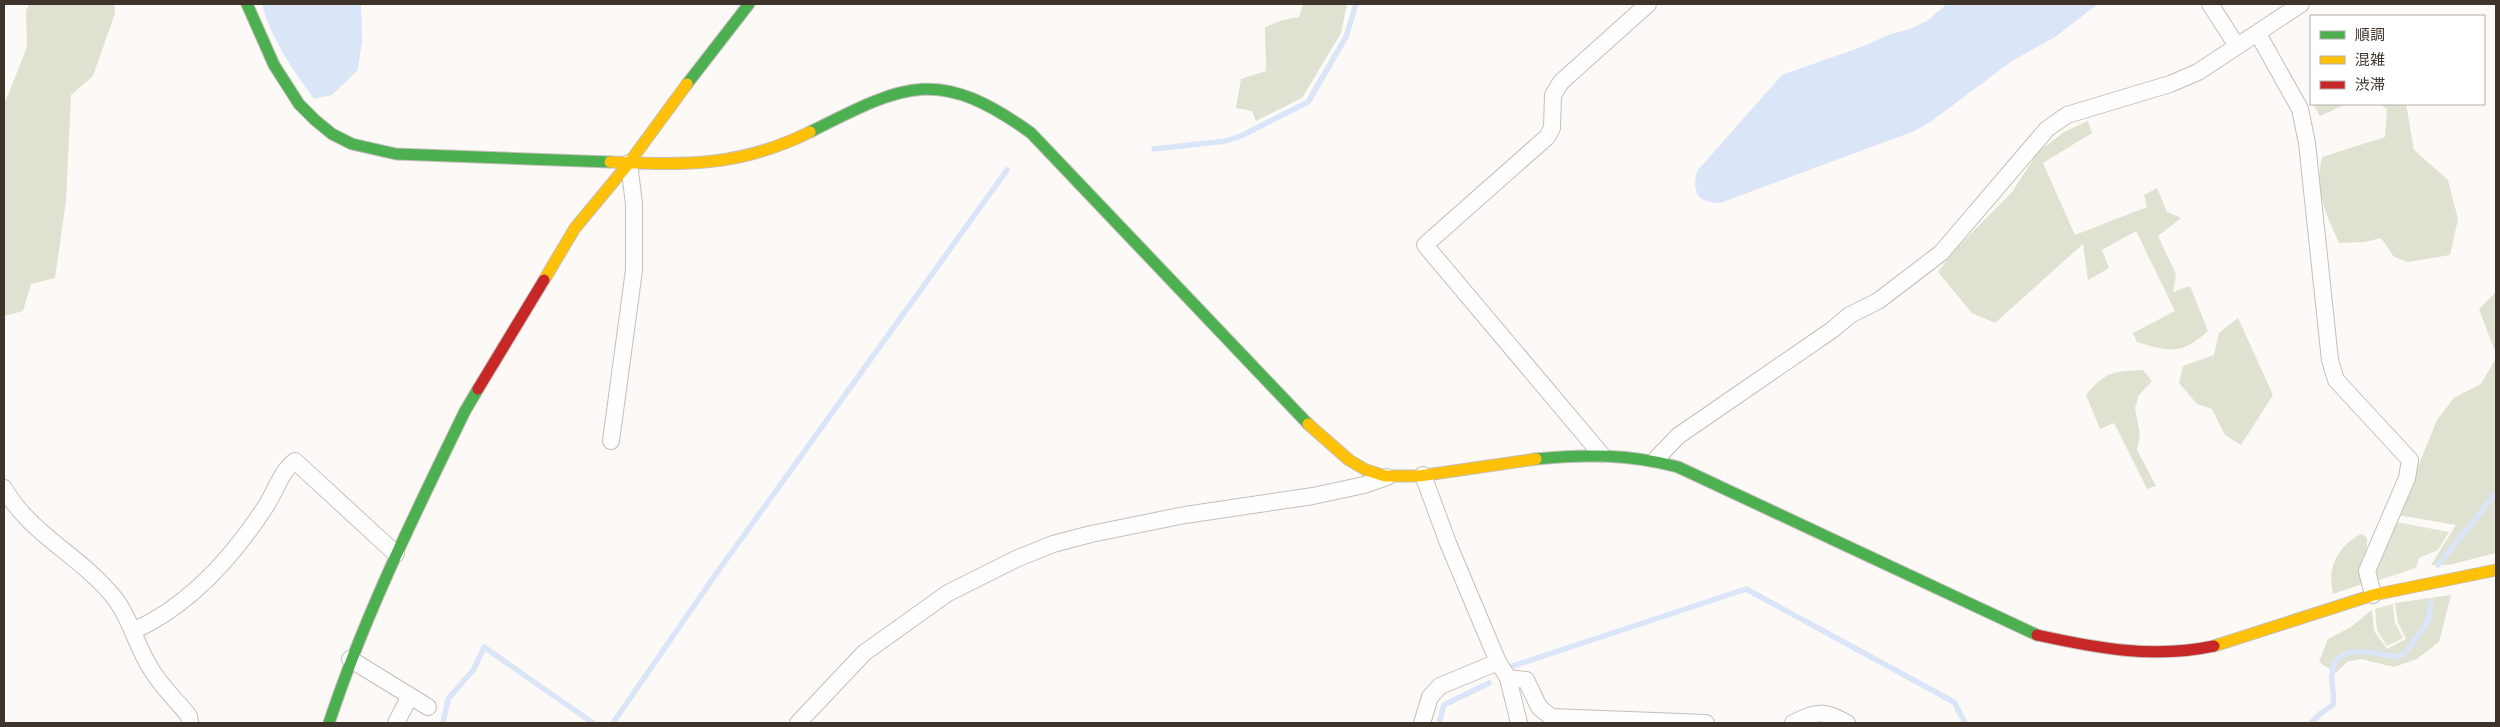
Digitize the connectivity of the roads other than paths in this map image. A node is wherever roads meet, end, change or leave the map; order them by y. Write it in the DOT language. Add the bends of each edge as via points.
graph roads {
  1 [pos="247,4"];
  2 [pos="749,4"];
  3 [pos="1648,4"];
  4 [pos="2210,4"];
  5 [pos="2301,4"];
  6 [pos="2258,34"];
  7 [pos="2238,46"];
  8 [pos="629,163"];
  9 [pos="610,441"];
  10 [pos="1601,454"];
  11 [pos="1656,459"];
  12 [pos="1423,475"];
  13 [pos="1387,477"];
  14 [pos="4,488"];
  15 [pos="396,554"];
  16 [pos="2496,570"];
  17 [pos="2373,595"];
  18 [pos="133,631"];
  19 [pos="350,659"];
  20 [pos="1498,662"];
  21 [pos="1508,678"];
  22 [pos="410,696"];
  23 [pos="428,707"];
  24 [pos="190,723"];
  25 [pos="329,723"];
  26 [pos="396,723"];
  27 [pos="798,723"];
  28 [pos="1422,723"];
  29 [pos="1519,723"];
  30 [pos="1706,723"];
  31 [pos="1793,723"];
  32 [pos="1847,723"];
  1 -- 8 [label="street" via="263,43 292,94 330,132 350,144 396,154"];
  2 -- 8 [label="street"];
  3 -- 10 [label="street" via="1561,82 1553,95 1552,128 1547,137 1425,245"];
  4 -- 7 [label="street"];
  5 -- 6 [label="street"];
  6 -- 7 [label="street"];
  6 -- 17 [label="street" via="2300,109 2307,143 2330,360 2336,380 2410,460 2406,478 2367,570"];
  7 -- 11 [label="street" via="2198,72 2170,84 2060,120 2035,141 1941,253 1878,301 1850,315 1678,436"];
  8 -- 9 [label="street" via="634,204 634,270"];
  8 -- 13 [label="street" via="685,165 742,157 790,141 866,103 910,90 955,91 980,99 1006,113 1031,133 1338,454"];
  8 -- 15 [label="street" via="575,228 465,410"];
  10 -- 11 [label="street"];
  10 -- 12 [label="street"];
  11 -- 17 [label="street" via="2034,634 2089,646 2149,653 2195,650 2253,635"];
  12 -- 13 [label="street"];
  12 -- 20 [label="street"];
  13 -- 27 [label="street" via="1313,496 1185,515 1090,534 1016,559 948,593 864,653"];
  14 -- 18 [label="street" via="36,527 112,595"];
  15 -- 18 [label="street" via="295,461 287,467 274,496 240,545 212,576 157,620"];
  15 -- 19 [label="street"];
  16 -- 17 [label="street"];
  18 -- 24 [label="street" via="150,669 189,716"];
  19 -- 22 [label="street"];
  19 -- 25 [label="street"];
  20 -- 21 [label="street"];
  20 -- 28 [label="street" via="1440,686 1430,697"];
  21 -- 29 [label="street"];
  21 -- 30 [label="street" via="1526,680 1538,707 1551,717"];
  22 -- 23 [label="street"];
  22 -- 26 [label="street"];
  31 -- 32 [label="street" via="1814,713 1827,713"];
}
